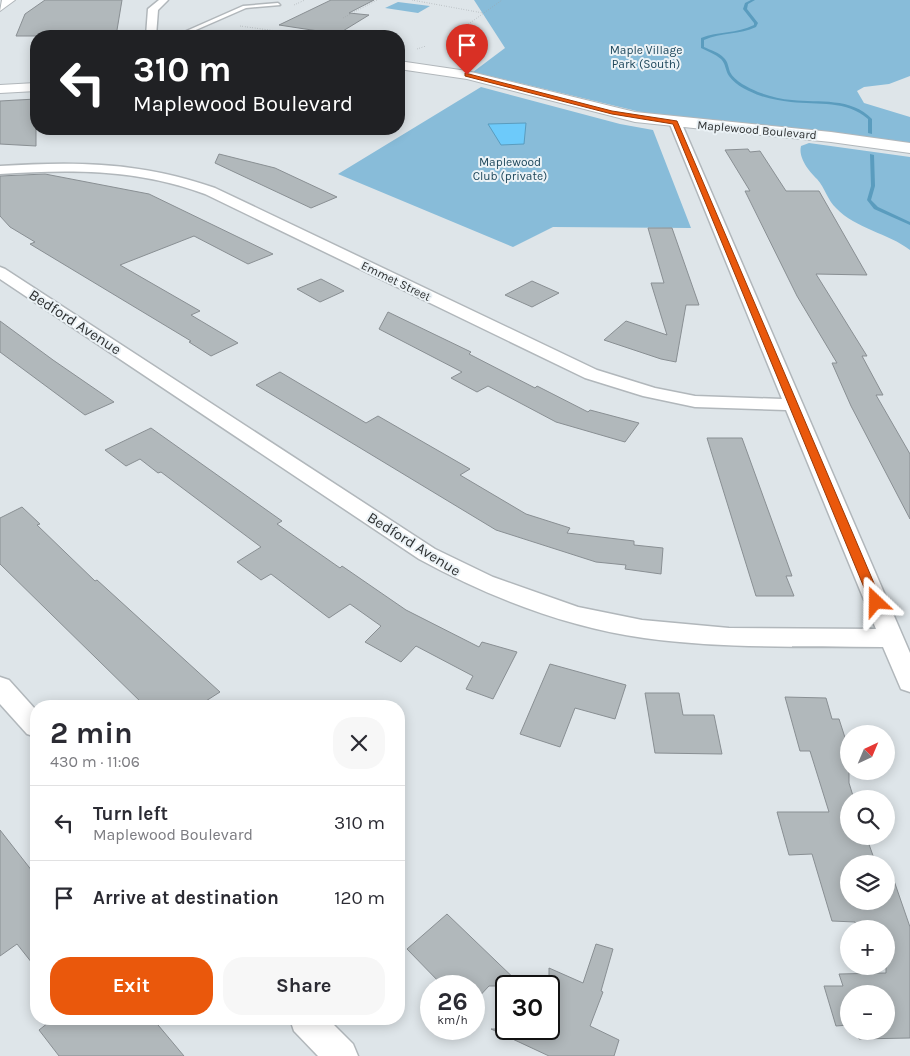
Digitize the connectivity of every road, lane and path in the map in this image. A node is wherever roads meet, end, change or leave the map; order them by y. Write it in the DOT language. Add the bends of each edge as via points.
graph roads {
  1 [pos="9,0"];
  2 [pos="164,0"];
  3 [pos="377,0"];
  4 [pos="412,0"];
  5 [pos="502,0"];
  6 [pos="278,4"];
  7 [pos="436,5"];
  8 [pos="433,6"];
  9 [pos="0,7"];
  10 [pos="483,13"];
  11 [pos="343,18"];
  12 [pos="237,26"];
  13 [pos="151,30"];
  14 [pos="192,30"];
  15 [pos="268,30"];
  16 [pos="456,33"];
  17 [pos="426,46"];
  18 [pos="423,48"];
  19 [pos="405,66"];
  20 [pos="30,77"];
  21 [pos="0,79"];
  22 [pos="30,87"];
  23 [pos="0,89"];
  24 [pos="675,122"];
  25 [pos="910,148"];
  26 [pos="0,170"];
  27 [pos="0,272"];
  28 [pos="792,404"];
  29 [pos="891,638"];
  30 [pos="910,682"];
  31 [pos="0,687"];
  32 [pos="30,720"];
  33 [pos="312,1025"];
  34 [pos="341,1056"];
  1 -- 9 [label="street"];
  2 -- 13 [label="street" via="153,9"];
  3 -- 11 [label="path"];
  4 -- 7 [label="path"];
  5 -- 10 [label="path"];
  6 -- 14 [label="lane" via="245,7"];
  7 -- 8 [label="path"];
  7 -- 10 [label="path"];
  10 -- 16 [label="path"];
  12 -- 15 [label="path"];
  17 -- 18 [label="path"];
  19 -- 24 [label="street, Maplewood Boulevard" via="461,73 612,112"];
  20 -- 21 [label="street"];
  22 -- 23 [label="street"];
  24 -- 25 [label="street, Maplewood Boulevard"];
  24 -- 28 [label="street"];
  26 -- 28 [label="street, Emmet Street" via="85,166 170,177 210,192 591,374 645,392 691,401"];
  27 -- 29 [label="street, Bedford Avenue" via="427,554 464,575 512,595 620,625 673,633 721,637"];
  28 -- 29 [label="street"];
  29 -- 30 [label="street"];
  31 -- 32 [label="street"];
  33 -- 34 [label="street"];
}
